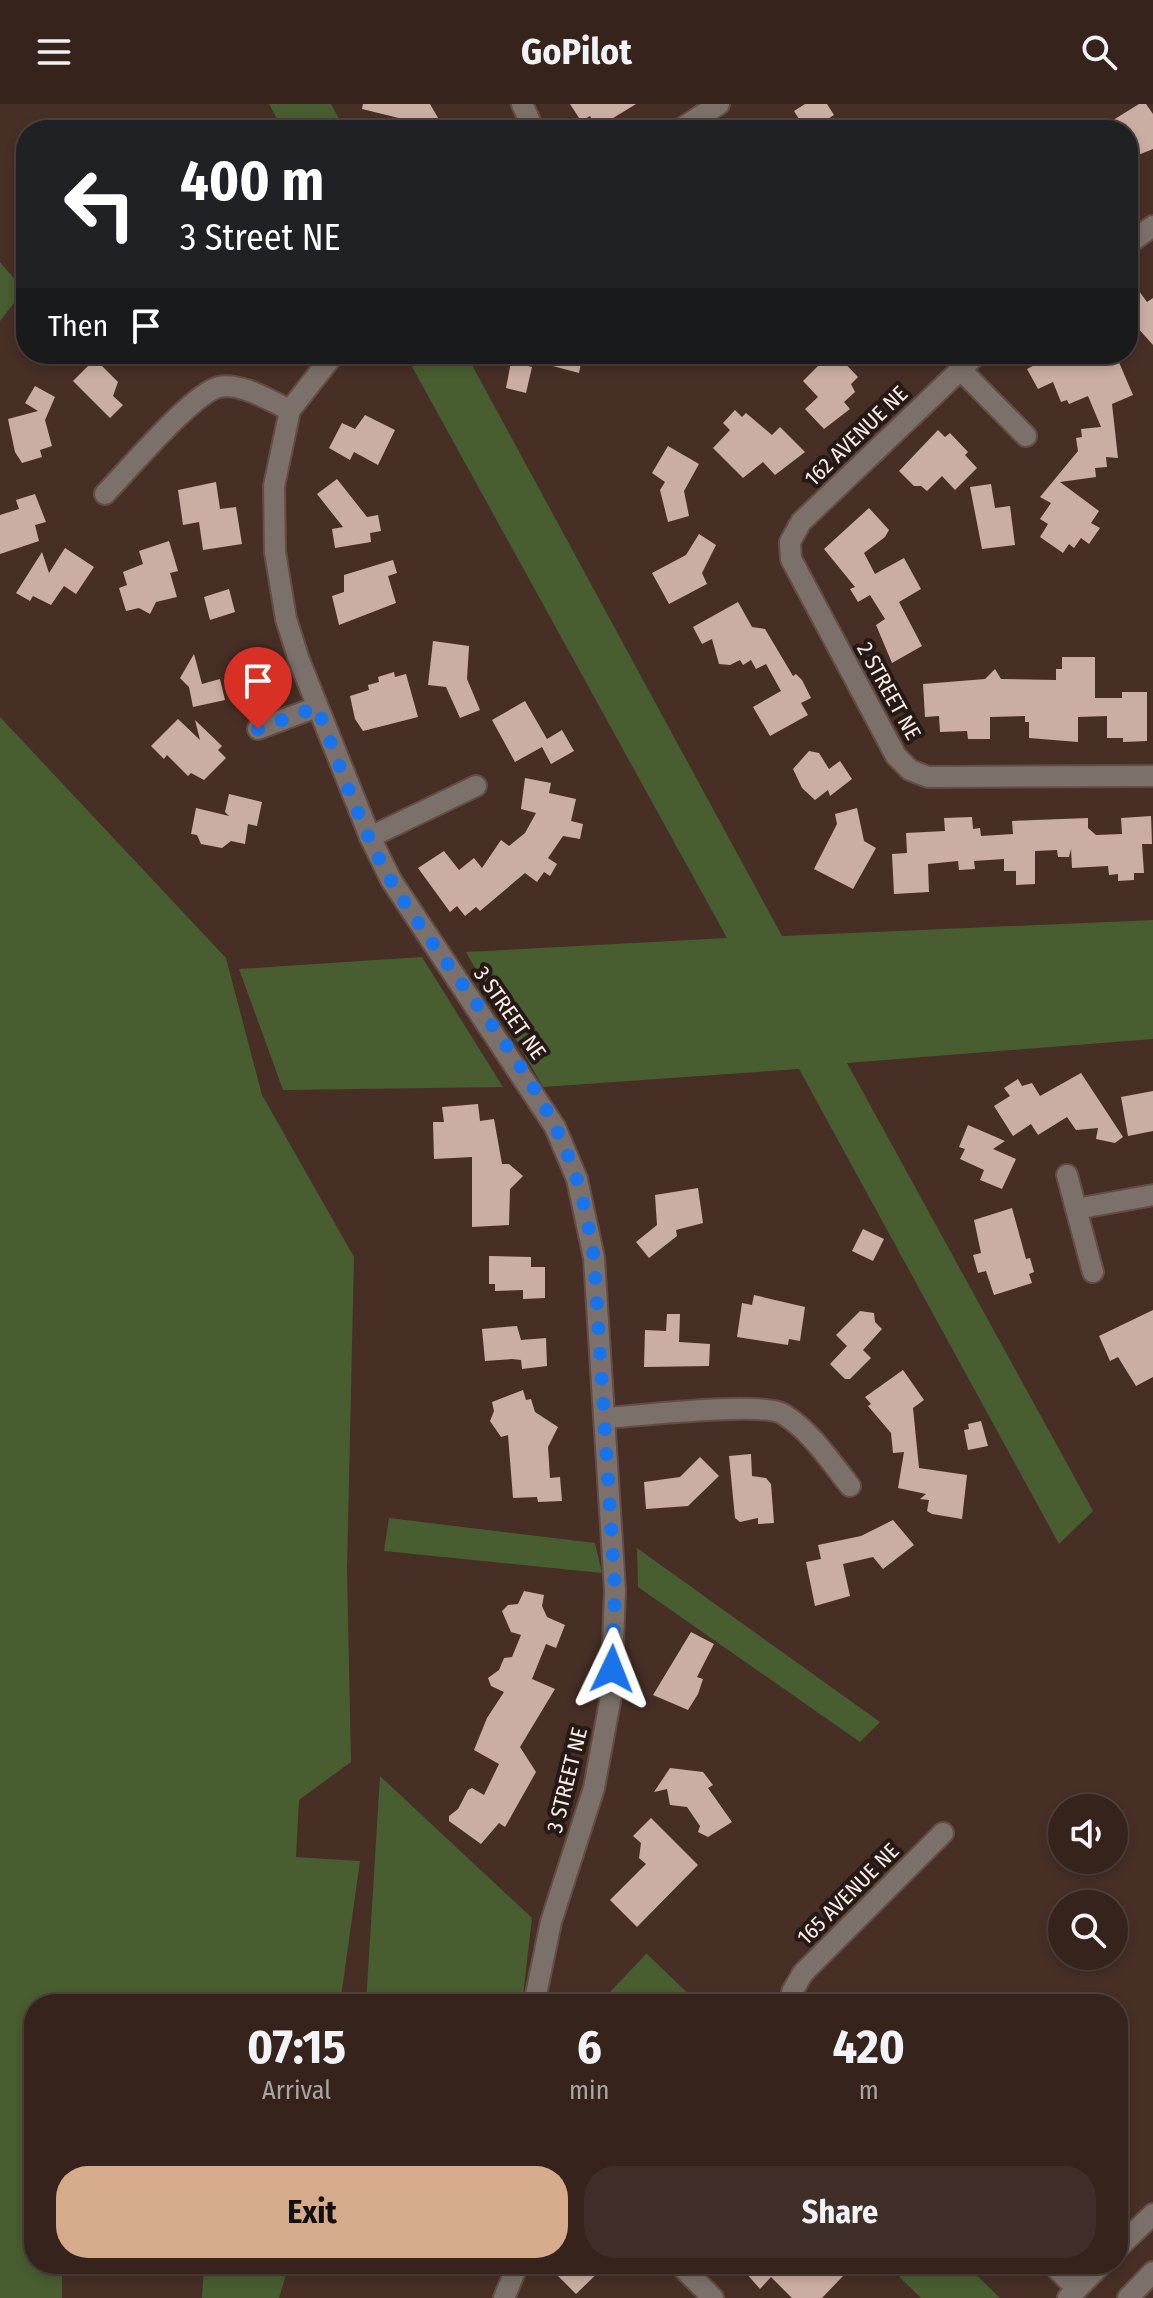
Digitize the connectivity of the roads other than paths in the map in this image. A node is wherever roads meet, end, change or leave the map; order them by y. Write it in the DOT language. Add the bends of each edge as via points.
graph roads {
  1 [pos="719,104"];
  2 [pos="694,120"];
  3 [pos="326,364"];
  4 [pos="966,364"];
  5 [pos="960,369"];
  6 [pos="290,410"];
  7 [pos="1026,436"];
  8 [pos="105,494"];
  9 [pos="790,542"];
  10 [pos="317,707"];
  11 [pos="258,729"];
  12 [pos="1153,776"];
  13 [pos="476,786"];
  14 [pos="370,837"];
  15 [pos="1067,1175"];
  16 [pos="1153,1195"];
  17 [pos="1076,1209"];
  18 [pos="1093,1272"];
  19 [pos="605,1418"];
  20 [pos="850,1486"];
  21 [pos="943,1833"];
  22 [pos="536,1994"];
  23 [pos="795,1994"];
  24 [pos="1153,2214"];
  25 [pos="1128,2238"];
  26 [pos="514,2274"];
  27 [pos="689,2274"];
  28 [pos="1059,2274"];
  29 [pos="1092,2274"];
  30 [pos="1072,2294"];
  31 [pos="504,2298"];
  32 [pos="713,2298"];
  1 -- 2 [label="street"];
  3 -- 6 [label="street"];
  4 -- 5 [label="street, 162 AVENUE NE"];
  5 -- 7 [label="street"];
  5 -- 9 [label="street, 162 AVENUE NE" via="801,522"];
  6 -- 8 [label="street" via="241,388 219,387 199,397"];
  6 -- 10 [label="street, 3 STREET NE" via="274,486 275,552 286,619"];
  9 -- 12 [label="street, 2 STREET NE" via="791,559 896,756 910,770 928,777"];
  10 -- 11 [label="street"];
  10 -- 14 [label="street, 3 STREET NE"];
  13 -- 14 [label="street"];
  14 -- 19 [label="street, 3 STREET NE" via="391,880 534,1091 571,1163 594,1258"];
  15 -- 17 [label="street"];
  16 -- 17 [label="street"];
  17 -- 18 [label="street"];
  19 -- 20 [label="street" via="780,1411 806,1431"];
  19 -- 22 [label="street, 3 STREET NE" via="615,1590 611,1696 594,1788 551,1922"];
  21 -- 23 [label="street, 165 AVENUE NE" via="803,1973"];
  24 -- 25 [label="street"];
  26 -- 31 [label="street"];
  27 -- 32 [label="street"];
  28 -- 30 [label="street"];
  29 -- 30 [label="street"];
}
